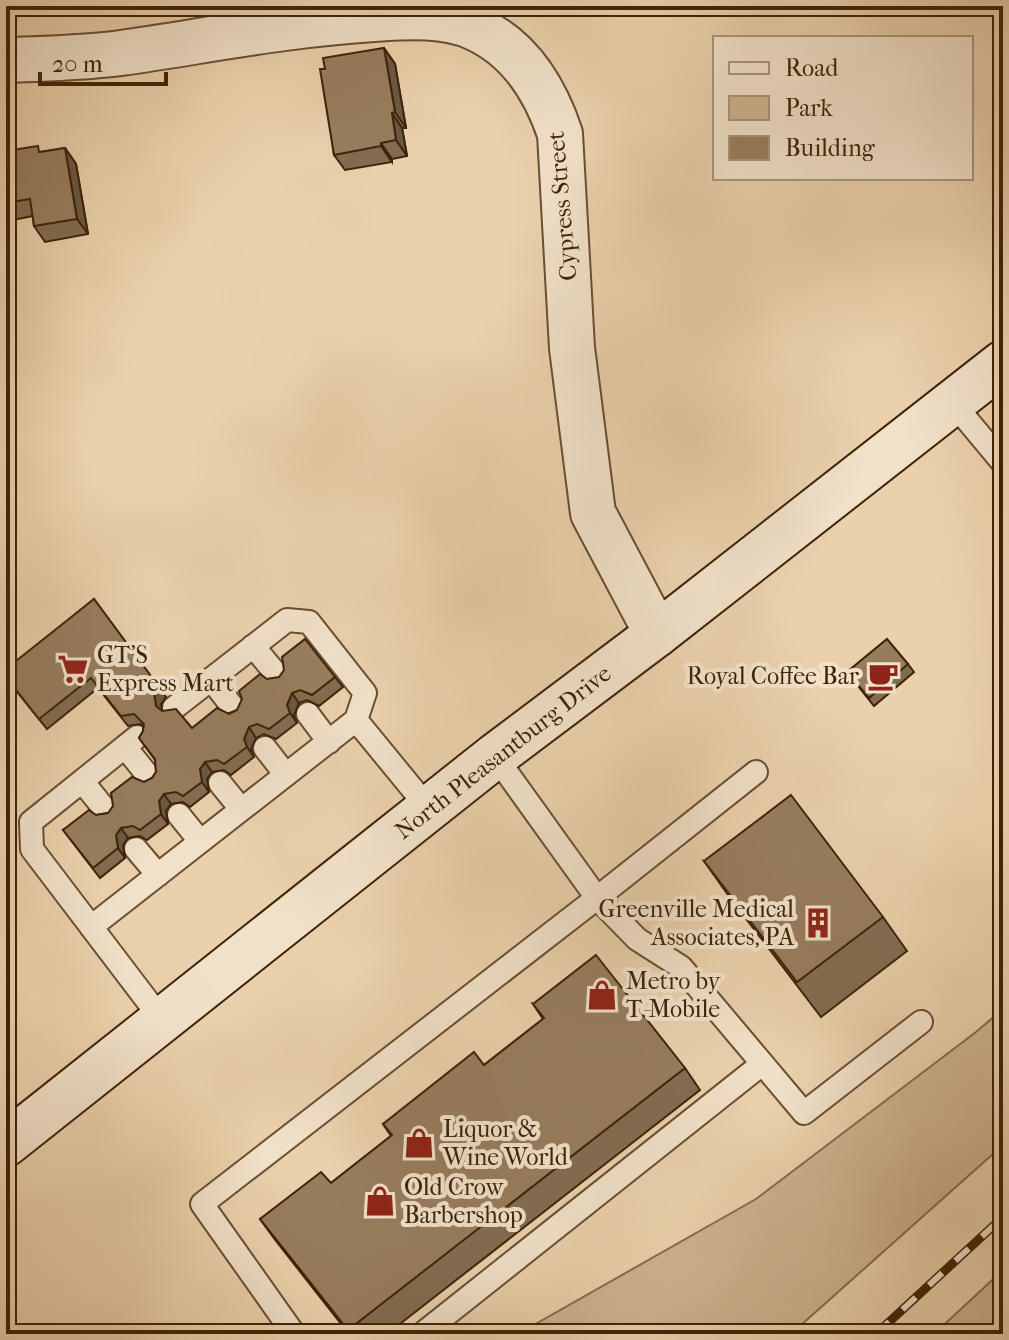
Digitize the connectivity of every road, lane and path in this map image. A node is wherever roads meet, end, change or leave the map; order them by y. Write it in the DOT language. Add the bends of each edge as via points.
graph roads {
  1 [pos="6,60"];
  2 [pos="1003,363"];
  3 [pos="953,403"];
  4 [pos="1003,463"];
  5 [pos="657,634"];
  6 [pos="253,646"];
  7 [pos="278,676"];
  8 [pos="211,679"];
  9 [pos="174,708"];
  10 [pos="235,710"];
  11 [pos="308,714"];
  12 [pos="356,720"];
  13 [pos="329,742"];
  14 [pos="265,748"];
  15 [pos="495,756"];
  16 [pos="756,772"];
  17 [pos="286,775"];
  18 [pos="150,778"];
  19 [pos="82,781"];
  20 [pos="220,783"];
  21 [pos="241,809"];
  22 [pos="429,809"];
  23 [pos="107,812"];
  24 [pos="179,815"];
  25 [pos="200,841"];
  26 [pos="136,849"];
  27 [pos="158,875"];
  28 [pos="597,898"];
  29 [pos="91,927"];
  30 [pos="162,1020"];
  31 [pos="921,1022"];
  32 [pos="762,1064"];
  33 [pos="6,1144"];
  34 [pos="294,1334"];
  35 [pos="422,1334"];
  1 -- 5 [label="main road, Cypress Street" via="116,53 327,22 402,18 475,28 522,62 550,103 560,134 572,348 593,513"];
  2 -- 3 [label="main road, North Pleasantburg Drive"];
  3 -- 4 [label="lane"];
  3 -- 5 [label="main road, North Pleasantburg Drive"];
  5 -- 15 [label="main road, North Pleasantburg Drive"];
  6 -- 7 [label="lane"];
  6 -- 8 [label="lane"];
  6 -- 12 [label="lane" via="287,620 309,622 365,693"];
  8 -- 9 [label="lane"];
  8 -- 10 [label="lane"];
  11 -- 13 [label="lane"];
  12 -- 13 [label="lane"];
  12 -- 22 [label="lane"];
  13 -- 17 [label="lane"];
  14 -- 17 [label="lane"];
  15 -- 22 [label="main road, North Pleasantburg Drive"];
  15 -- 28 [label="lane"];
  16 -- 28 [label="lane"];
  17 -- 21 [label="lane"];
  18 -- 19 [label="lane" via="131,742"];
  19 -- 23 [label="lane"];
  19 -- 29 [label="lane" via="31,822 32,849"];
  20 -- 21 [label="lane"];
  21 -- 25 [label="lane"];
  22 -- 30 [label="main road, North Pleasantburg Drive"];
  24 -- 25 [label="lane"];
  25 -- 27 [label="lane"];
  26 -- 27 [label="lane"];
  27 -- 29 [label="lane"];
  28 -- 32 [label="lane" via="637,939 681,967"];
  28 -- 34 [label="lane" via="202,1204"];
  29 -- 30 [label="lane"];
  30 -- 33 [label="main road, North Pleasantburg Drive"];
  31 -- 32 [label="lane" via="804,1113"];
  32 -- 35 [label="lane"];
}
